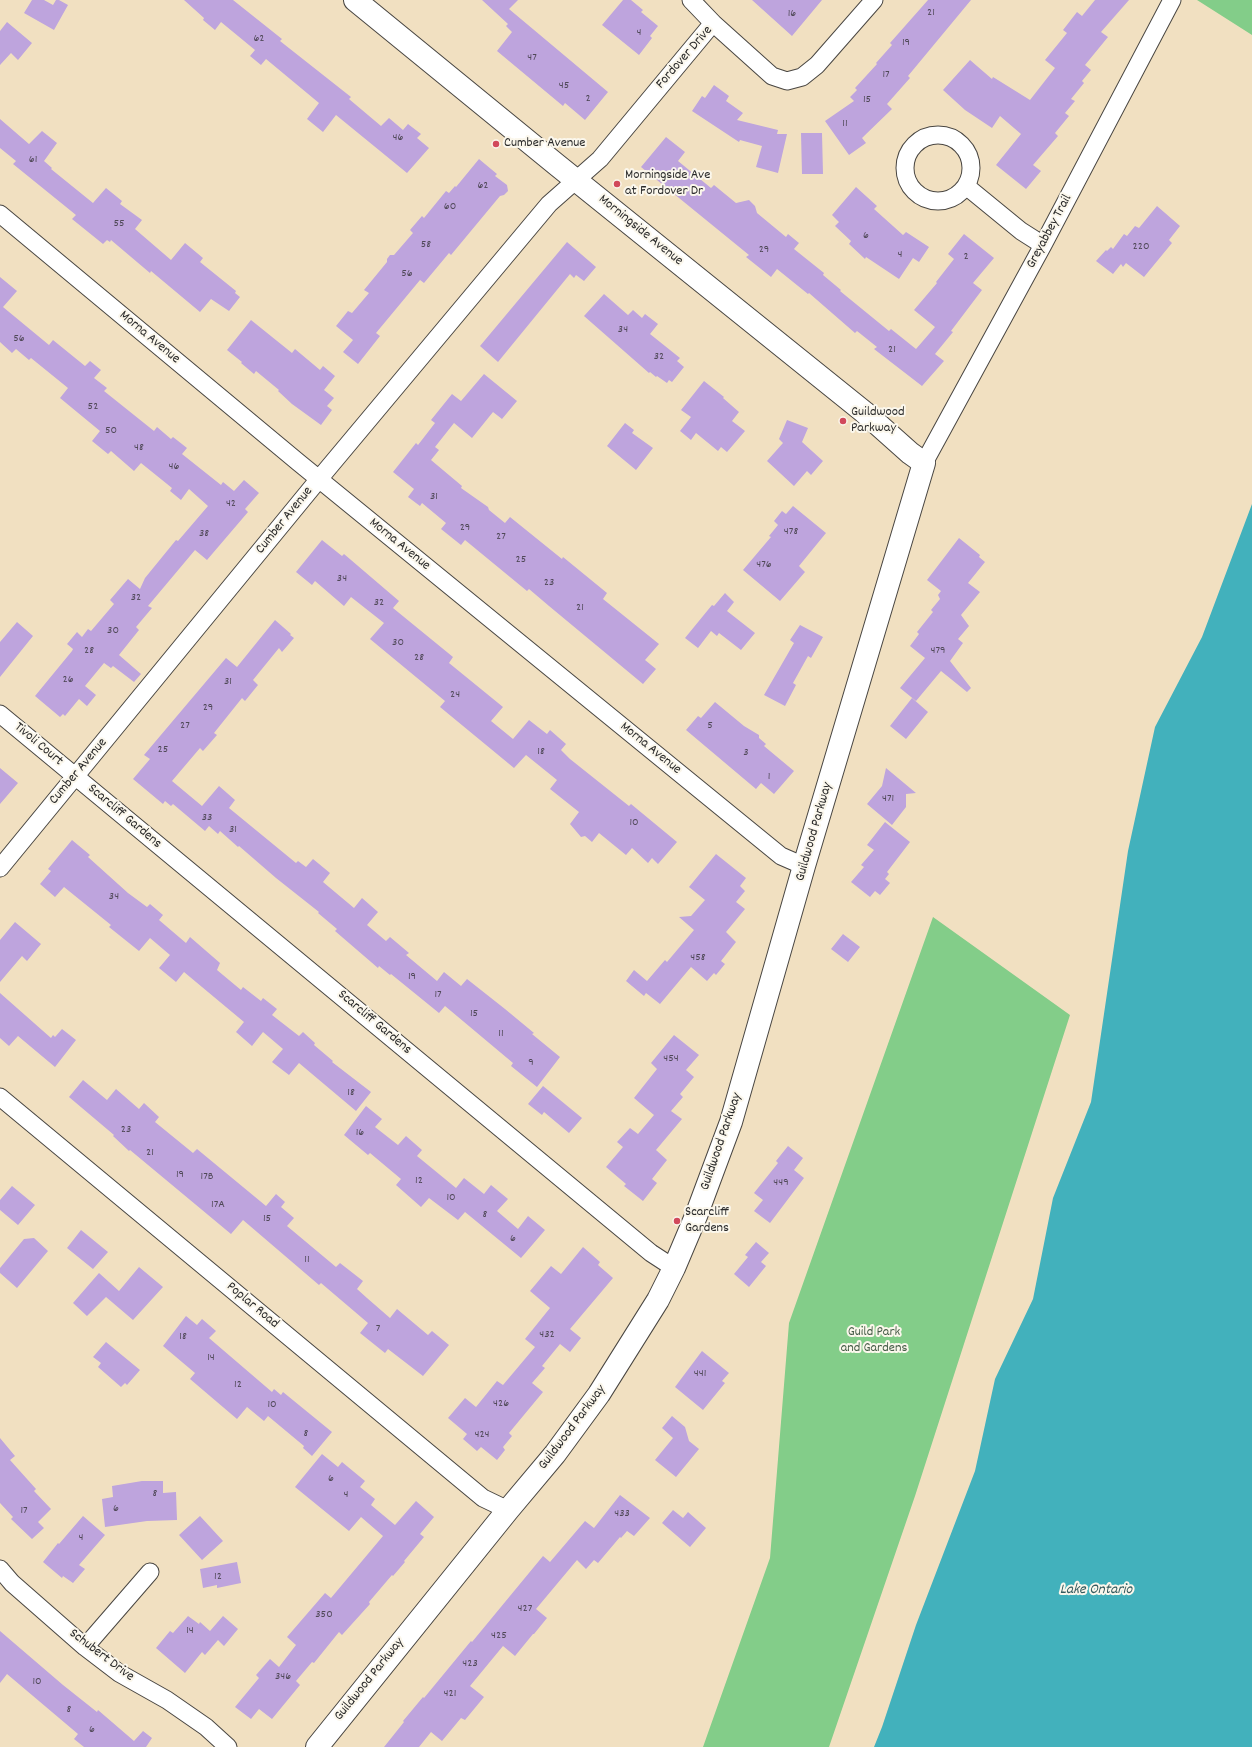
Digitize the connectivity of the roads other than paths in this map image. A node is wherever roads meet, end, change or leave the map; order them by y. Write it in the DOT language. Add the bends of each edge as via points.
graph roads {
  1 [pos="355,0"];
  2 [pos="691,0"];
  3 [pos="874,0"];
  4 [pos="1172,0"];
  5 [pos="713,23"];
  6 [pos="575,180"];
  7 [pos="966,186"];
  8 [pos="0,214"];
  9 [pos="1043,245"];
  10 [pos="924,462"];
  11 [pos="320,479"];
  12 [pos="0,714"];
  13 [pos="76,776"];
  14 [pos="804,866"];
  15 [pos="0,868"];
  16 [pos="0,1097"];
  17 [pos="674,1268"];
  18 [pos="508,1510"];
  19 [pos="0,1569"];
  20 [pos="150,1572"];
  21 [pos="85,1647"];
  22 [pos="228,1747"];
  23 [pos="317,1747"];
  1 -- 6 [label="street, Morningside Avenue"];
  2 -- 5 [label="street"];
  3 -- 5 [label="street, Fordover Drive" via="817,65 802,78 787,81 772,76"];
  4 -- 9 [label="street, Greyabbey Trail"];
  5 -- 6 [label="street, Fordover Drive" via="600,158"];
  6 -- 10 [label="street, Morningside Avenue"];
  6 -- 11 [label="street, Cumber Avenue" via="549,204"];
  7 -- 9 [label="street" via="1021,231"];
  8 -- 11 [label="street, Morna Avenue"];
  9 -- 10 [label="street, Greyabbey Trail"];
  10 -- 14 [label="street, Guildwood Parkway"];
  11 -- 13 [label="street, Cumber Avenue"];
  11 -- 14 [label="street, Morna Avenue" via="781,856"];
  12 -- 13 [label="street, Tivoli Court"];
  13 -- 15 [label="street, Cumber Avenue"];
  13 -- 17 [label="street, Scarcliff Gardens" via="651,1253"];
  14 -- 17 [label="street, Guildwood Parkway" via="732,1122"];
  16 -- 18 [label="street, Poplar Road" via="483,1498"];
  17 -- 18 [label="street, Guildwood Parkway" via="658,1300 599,1394 556,1454"];
  18 -- 23 [label="street, Guildwood Parkway"];
  19 -- 21 [label="street, Schubert Drive" via="12,1583"];
  20 -- 21 [label="street"];
  21 -- 22 [label="street, Schubert Drive" via="119,1673 167,1700 206,1727"];
}
